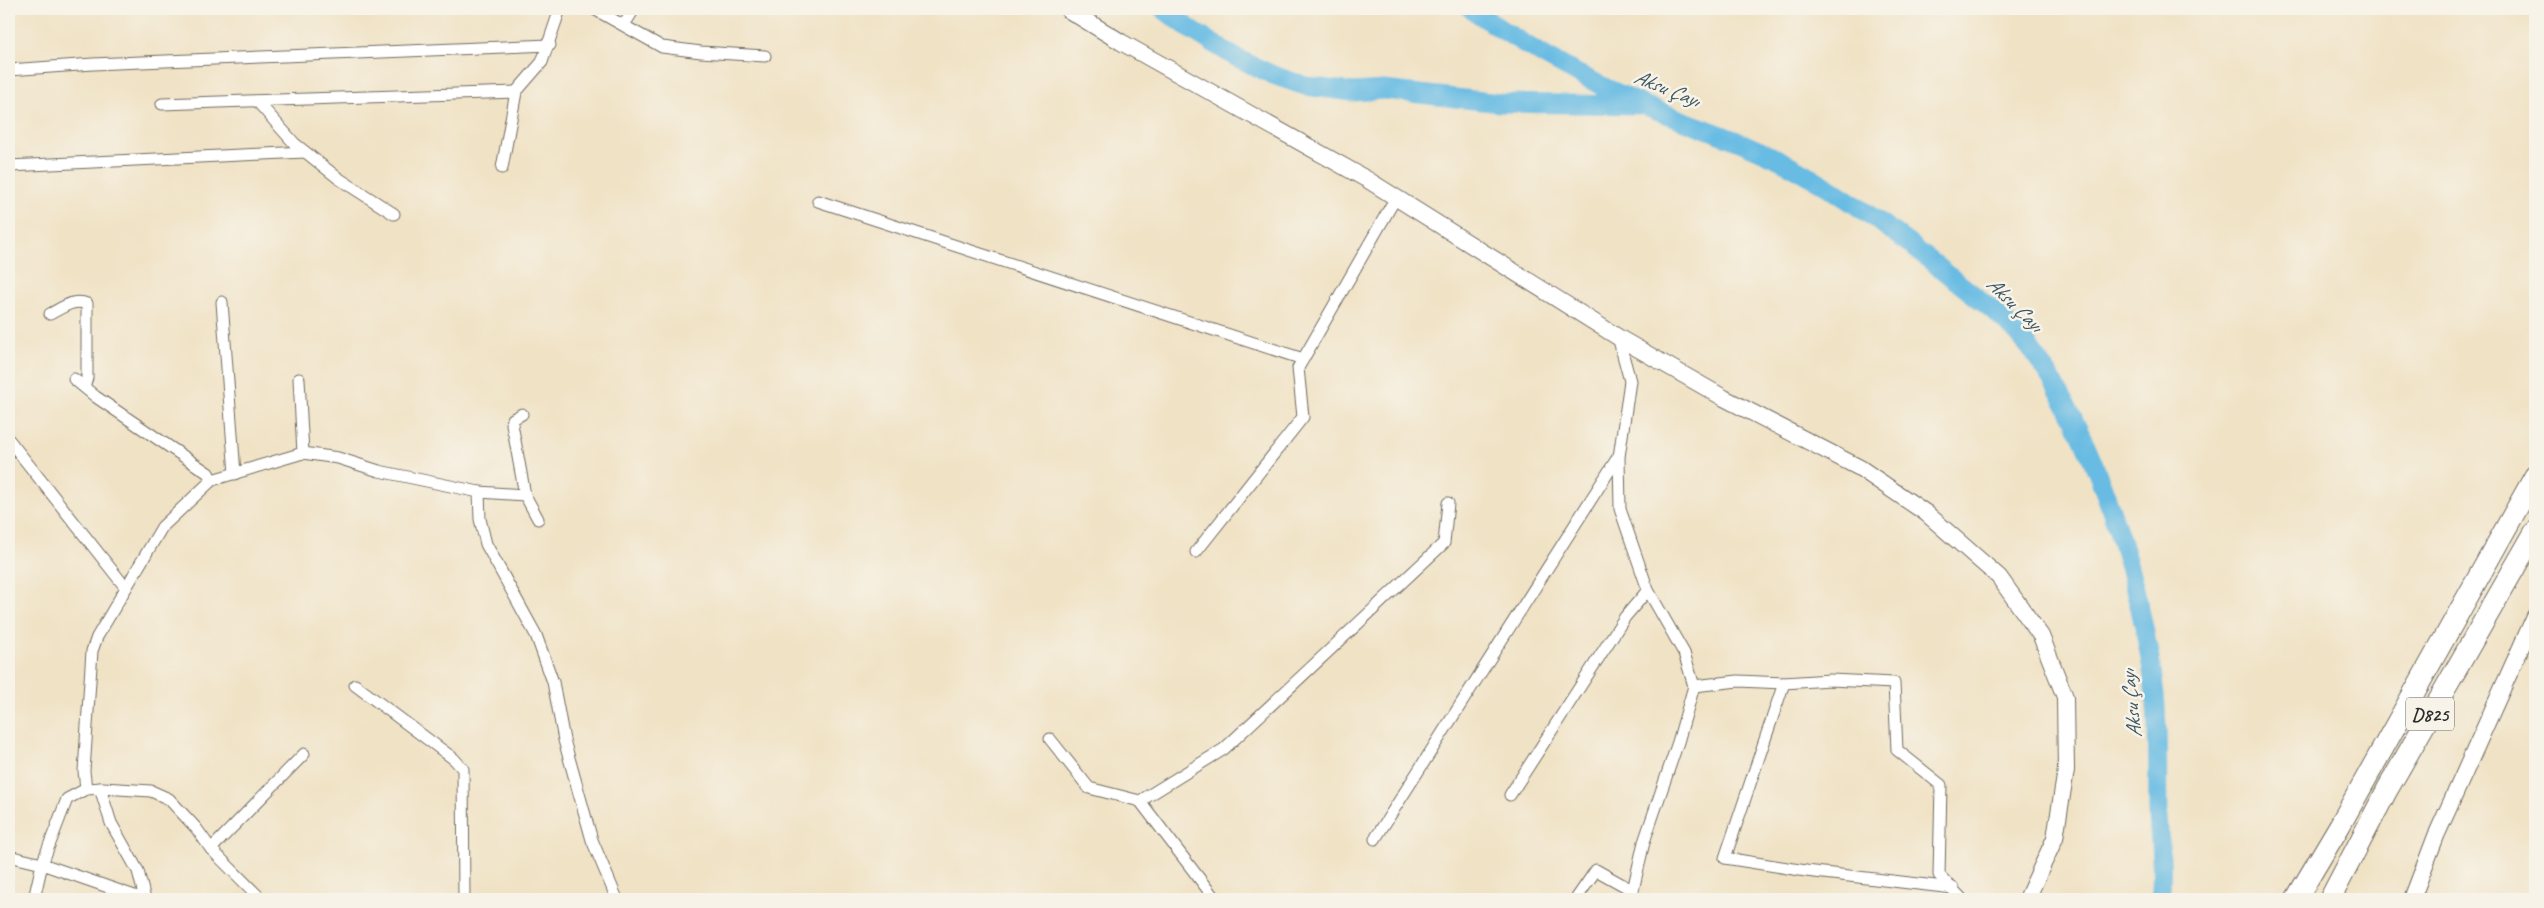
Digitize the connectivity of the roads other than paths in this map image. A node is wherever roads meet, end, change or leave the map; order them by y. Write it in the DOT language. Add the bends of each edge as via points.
graph roads {
  1 [pos="560,9"];
  2 [pos="594,9"];
  3 [pos="634,9"];
  4 [pos="1067,9"];
  5 [pos="624,25"];
  6 [pos="550,45"];
  7 [pos="765,56"];
  8 [pos="9,70"];
  9 [pos="516,92"];
  10 [pos="257,101"];
  11 [pos="162,104"];
  12 [pos="306,152"];
  13 [pos="9,166"];
  14 [pos="502,168"];
  15 [pos="1395,199"];
  16 [pos="818,201"];
  17 [pos="394,214"];
  18 [pos="222,302"];
  19 [pos="50,314"];
  20 [pos="1621,339"];
  21 [pos="1303,359"];
  22 [pos="74,379"];
  23 [pos="299,379"];
  24 [pos="84,387"];
  25 [pos="522,414"];
  26 [pos="9,440"];
  27 [pos="303,454"];
  28 [pos="1619,457"];
  29 [pos="235,474"];
  30 [pos="2535,476"];
  31 [pos="212,480"];
  32 [pos="479,492"];
  33 [pos="526,495"];
  34 [pos="1448,503"];
  35 [pos="538,519"];
  36 [pos="2535,532"];
  37 [pos="1196,552"];
  38 [pos="126,588"];
  39 [pos="1648,590"];
  40 [pos="2535,616"];
  41 [pos="1784,684"];
  42 [pos="355,685"];
  43 [pos="1694,686"];
  44 [pos="1050,738"];
  45 [pos="304,754"];
  46 [pos="100,788"];
  47 [pos="86,789"];
  48 [pos="1510,795"];
  49 [pos="1140,801"];
  50 [pos="1375,839"];
  51 [pos="212,849"];
  52 [pos="9,856"];
  53 [pos="42,864"];
  54 [pos="1953,888"];
  55 [pos="1631,895"];
  56 [pos="34,899"];
  57 [pos="144,899"];
  58 [pos="261,899"];
  59 [pos="464,899"];
  60 [pos="617,899"];
  61 [pos="1214,899"];
  62 [pos="1576,899"];
  63 [pos="1962,899"];
  64 [pos="2027,899"];
  65 [pos="2296,899"];
  66 [pos="2330,899"];
  67 [pos="2412,899"];
  1 -- 6 [label="street"];
  2 -- 5 [label="street"];
  3 -- 5 [label="street"];
  4 -- 15 [label="street" via="1368,180"];
  5 -- 7 [label="street" via="662,47"];
  6 -- 8 [label="street"];
  6 -- 9 [label="street" via="542,62"];
  9 -- 10 [label="street"];
  9 -- 14 [label="street"];
  10 -- 11 [label="street"];
  10 -- 12 [label="street"];
  12 -- 13 [label="street"];
  12 -- 17 [label="street" via="338,178"];
  15 -- 20 [label="street"];
  15 -- 21 [label="street"];
  16 -- 21 [label="street"];
  18 -- 29 [label="street"];
  19 -- 24 [label="street" via="71,303 87,304 88,378"];
  20 -- 28 [label="street" via="1630,381"];
  20 -- 64 [label="street" via="1724,398 1860,468 1926,513 1999,577 2041,636 2064,697 2066,770 2055,838"];
  21 -- 37 [label="street" via="1298,368 1303,417"];
  22 -- 24 [label="street"];
  23 -- 27 [label="street"];
  24 -- 31 [label="street" via="208,473"];
  25 -- 33 [label="street" via="513,419 512,424"];
  26 -- 38 [label="street"];
  27 -- 29 [label="street"];
  27 -- 32 [label="street" via="338,458 379,471"];
  28 -- 39 [label="street" via="1620,508"];
  28 -- 50 [label="street"];
  29 -- 31 [label="street"];
  30 -- 65 [label="highway" via="2360,791"];
  31 -- 38 [label="street" via="162,527"];
  32 -- 33 [label="street"];
  32 -- 60 [label="street" via="486,544 536,635 553,682 564,740 592,840"];
  33 -- 35 [label="street"];
  34 -- 49 [label="street" via="1444,543 1224,749"];
  36 -- 66 [label="highway, D825" via="2387,790"];
  38 -- 47 [label="street" via="92,651 84,771"];
  39 -- 43 [label="street" via="1684,653"];
  39 -- 48 [label="street" via="1625,617"];
  40 -- 67 [label="street" via="2436,836"];
  41 -- 43 [label="street" via="1738,681"];
  41 -- 54 [label="street" via="1830,680 1894,683 1897,750 1941,785 1940,875"];
  41 -- 54 [label="street" via="1725,858"];
  42 -- 59 [label="street" via="463,769"];
  43 -- 55 [label="street" via="1652,816"];
  44 -- 49 [label="street" via="1088,788"];
  45 -- 51 [label="street"];
  46 -- 47 [label="street"];
  46 -- 51 [label="street" via="151,791 169,799"];
  46 -- 57 [label="street" via="111,822 138,871"];
  47 -- 53 [label="street" via="67,799"];
  49 -- 61 [label="street"];
  51 -- 58 [label="street"];
  52 -- 53 [label="street"];
  53 -- 56 [label="street"];
  53 -- 57 [label="street"];
  54 -- 63 [label="street"];
  55 -- 62 [label="street" via="1596,870"];
}
